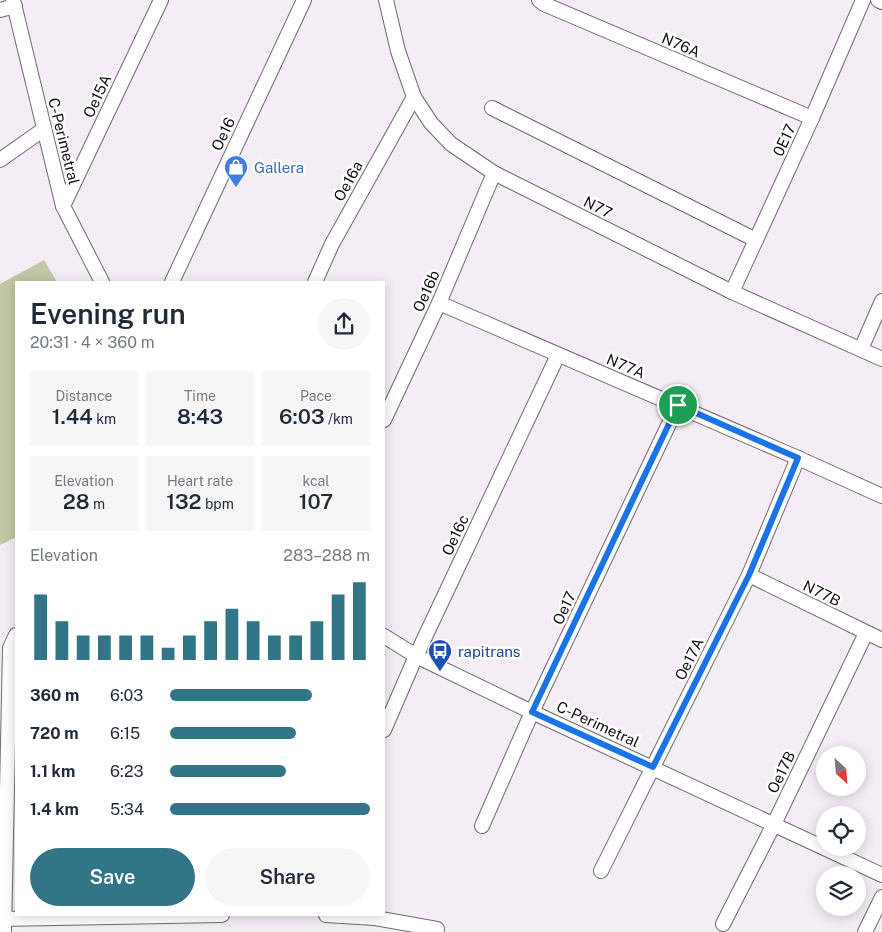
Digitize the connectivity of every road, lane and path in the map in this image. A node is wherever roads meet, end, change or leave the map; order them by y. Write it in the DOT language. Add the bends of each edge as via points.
graph roads {
  1 [pos="161,0"];
  2 [pos="304,0"];
  3 [pos="386,0"];
  4 [pos="539,0"];
  5 [pos="863,0"];
  6 [pos="878,0"];
  7 [pos="882,2"];
  8 [pos="14,3"];
  9 [pos="0,10"];
  10 [pos="414,97"];
  11 [pos="492,108"];
  12 [pos="812,118"];
  13 [pos="44,129"];
  14 [pos="0,160"];
  15 [pos="494,173"];
  16 [pos="63,206"];
  17 [pos="756,240"];
  18 [pos="101,281"];
  19 [pos="172,281"];
  20 [pos="315,281"];
  21 [pos="732,292"];
  22 [pos="882,301"];
  23 [pos="439,303"];
  24 [pos="861,349"];
  25 [pos="558,355"];
  26 [pos="882,359"];
  27 [pos="678,405"];
  28 [pos="385,418"];
  29 [pos="798,458"];
  30 [pos="882,496"];
  31 [pos="749,575"];
  32 [pos="866,633"];
  33 [pos="15,637"];
  34 [pos="385,637"];
  35 [pos="882,640"];
  36 [pos="416,656"];
  37 [pos="532,712"];
  38 [pos="385,728"];
  39 [pos="653,767"];
  40 [pos="12,800"];
  41 [pos="774,824"];
  42 [pos="482,826"];
  43 [pos="601,871"];
  44 [pos="882,875"];
  45 [pos="882,897"];
  46 [pos="195,916"];
  47 [pos="342,916"];
  48 [pos="3,923"];
  49 [pos="724,924"];
  50 [pos="437,929"];
  51 [pos="865,932"];
  1 -- 16 [label="street, Oe15A"];
  2 -- 19 [label="street, Oe16"];
  3 -- 10 [label="street, N77" via="398,51"];
  4 -- 12 [label="street, N76A"];
  5 -- 12 [label="street, 0E17"];
  6 -- 7 [label="street"];
  8 -- 9 [label="street"];
  8 -- 13 [label="street, C-Perimetral"];
  10 -- 15 [label="street, N77" via="431,123 451,144"];
  10 -- 20 [label="street, Oe16a" via="332,244"];
  11 -- 17 [label="street"];
  12 -- 17 [label="street, 0E17"];
  13 -- 14 [label="street"];
  13 -- 16 [label="street, C-Perimetral"];
  15 -- 21 [label="street, N77"];
  15 -- 23 [label="street, Oe16b"];
  16 -- 18 [label="street, C-Perimetral"];
  17 -- 21 [label="street, 0E17"];
  21 -- 24 [label="street, N77"];
  22 -- 24 [label="street"];
  23 -- 25 [label="street, N77A"];
  23 -- 28 [label="street, Oe16b"];
  24 -- 26 [label="street, N77"];
  25 -- 27 [label="street, N77A"];
  25 -- 36 [label="street, Oe16c"];
  27 -- 29 [label="street, N77A"];
  27 -- 37 [label="street, Oe17"];
  29 -- 30 [label="street, N77A"];
  29 -- 31 [label="street, Oe17A"];
  31 -- 32 [label="street, N77B"];
  31 -- 39 [label="street, Oe17A"];
  32 -- 35 [label="street, N77B"];
  32 -- 41 [label="street, Oe17B"];
  33 -- 40 [label="street" via="10,648"];
  34 -- 36 [label="street, C-Perimetral"];
  36 -- 37 [label="street, C-Perimetral"];
  36 -- 38 [label="street, Oe16c"];
  37 -- 39 [label="street, C-Perimetral"];
  37 -- 42 [label="street, Oe17"];
  39 -- 41 [label="street, C-Perimetral"];
  39 -- 43 [label="street, Oe17A"];
  40 -- 48 [label="street"];
  41 -- 44 [label="street, C-Perimetral"];
  41 -- 49 [label="street, Oe17B"];
  45 -- 51 [label="street"];
  46 -- 48 [label="street"];
  47 -- 50 [label="street"];
}
